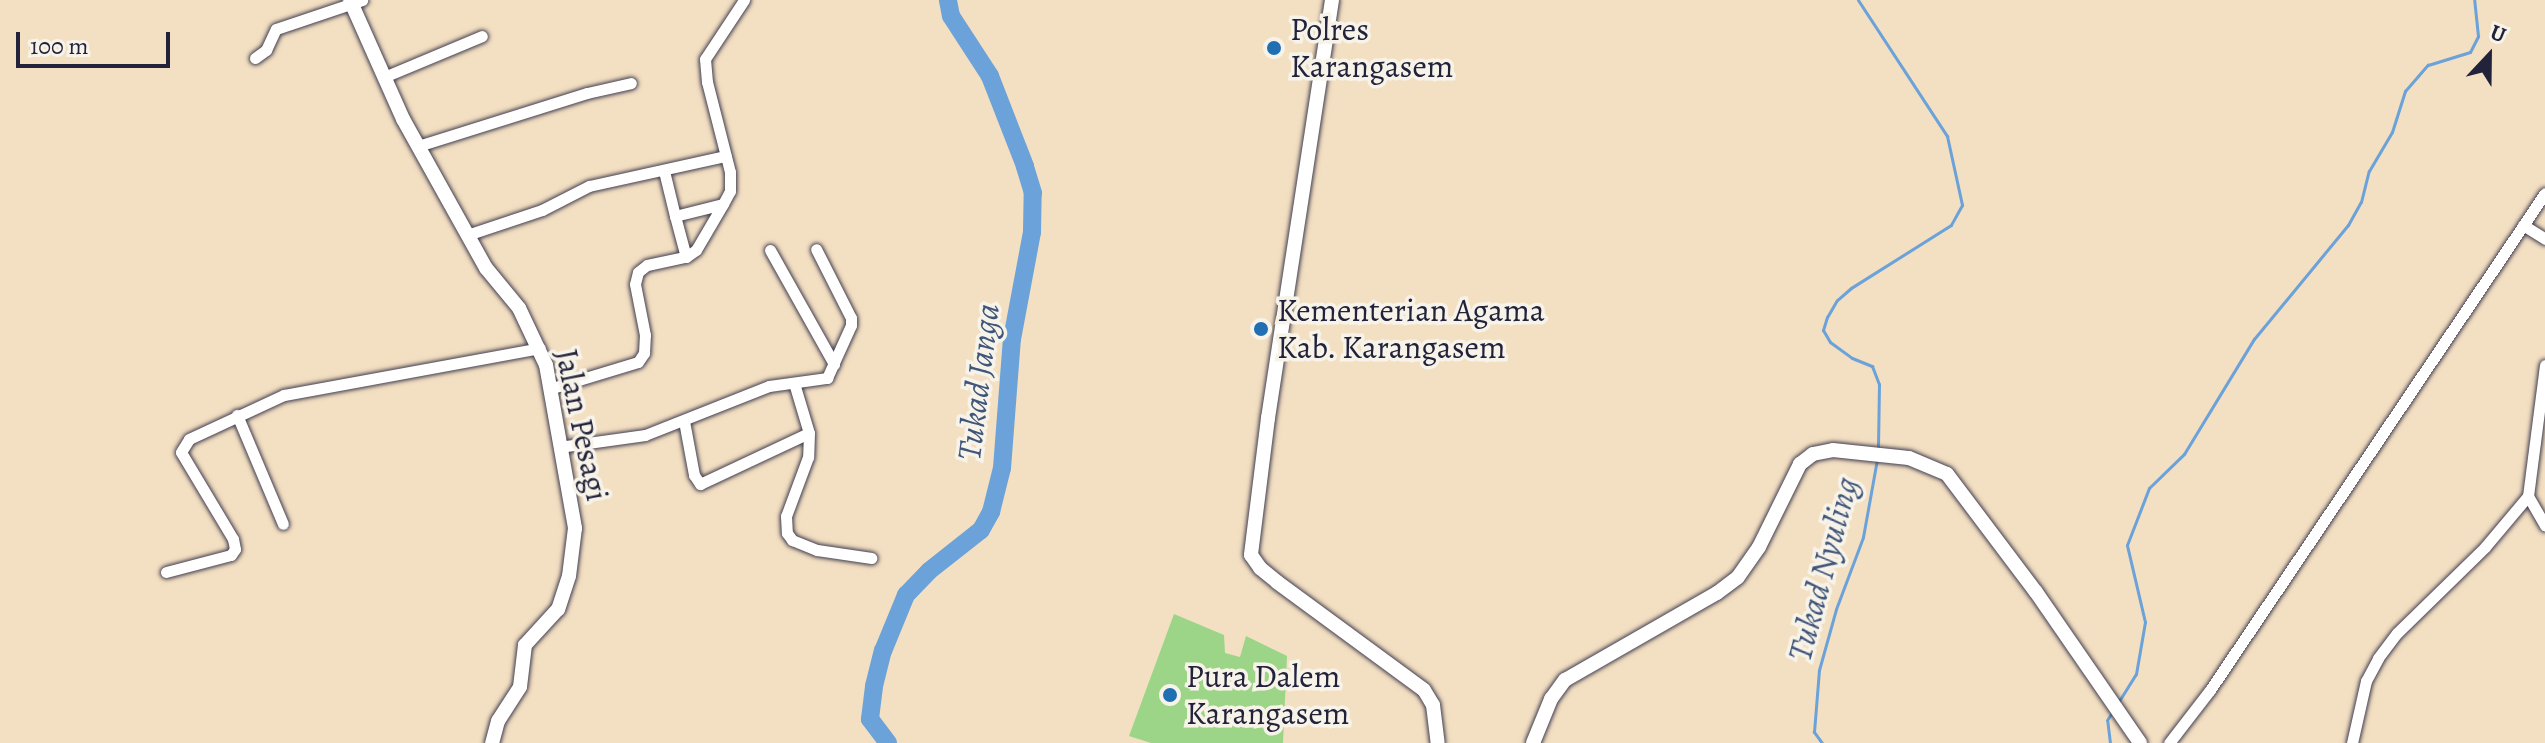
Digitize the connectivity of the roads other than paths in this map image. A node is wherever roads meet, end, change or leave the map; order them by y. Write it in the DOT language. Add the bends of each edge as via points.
graph roads {
  1 [pos="744,0"];
  2 [pos="1332,0"];
  3 [pos="355,1"];
  4 [pos="482,36"];
  5 [pos="255,58"];
  6 [pos="384,77"];
  7 [pos="631,83"];
  8 [pos="418,146"];
  9 [pos="726,156"];
  10 [pos="664,171"];
  11 [pos="2545,193"];
  12 [pos="723,204"];
  13 [pos="675,216"];
  14 [pos="2523,225"];
  15 [pos="467,235"];
  16 [pos="2545,239"];
  17 [pos="816,249"];
  18 [pos="770,250"];
  19 [pos="686,257"];
  20 [pos="540,348"];
  21 [pos="834,364"];
  22 [pos="2545,365"];
  23 [pos="794,383"];
  24 [pos="549,389"];
  25 [pos="237,415"];
  26 [pos="684,421"];
  27 [pos="809,433"];
  28 [pos="559,447"];
  29 [pos="2528,496"];
  30 [pos="283,524"];
  31 [pos="2545,525"];
  32 [pos="871,558"];
  33 [pos="166,572"];
  34 [pos="492,743"];
  35 [pos="1438,743"];
  36 [pos="1533,743"];
  37 [pos="2140,743"];
  38 [pos="2169,743"];
  39 [pos="2352,743"];
  1 -- 9 [label="street" via="705,59"];
  2 -- 35 [label="street" via="1251,555 1277,582 1424,690 1436,715"];
  3 -- 5 [label="street" via="276,29 266,50"];
  3 -- 6 [label="street, Jalan Pesagi"];
  4 -- 6 [label="street"];
  6 -- 8 [label="street, Jalan Pesagi"];
  7 -- 8 [label="street"];
  8 -- 15 [label="street, Jalan Pesagi"];
  9 -- 10 [label="street"];
  9 -- 12 [label="street" via="731,184"];
  10 -- 13 [label="street"];
  10 -- 15 [label="street" via="589,186 531,214"];
  11 -- 14 [label="street"];
  12 -- 13 [label="street"];
  12 -- 19 [label="street" via="702,244"];
  13 -- 19 [label="street"];
  14 -- 16 [label="street"];
  14 -- 38 [label="street"];
  15 -- 20 [label="street, Jalan Pesagi" via="519,308"];
  17 -- 21 [label="street" via="851,318"];
  18 -- 21 [label="street"];
  19 -- 24 [label="street" via="638,272 635,284 645,335 638,362"];
  20 -- 24 [label="street, Jalan Pesagi"];
  20 -- 25 [label="street" via="284,395"];
  21 -- 23 [label="street" via="823,381"];
  22 -- 29 [label="street"];
  23 -- 26 [label="street" via="769,386"];
  23 -- 27 [label="street"];
  24 -- 28 [label="street, Jalan Pesagi"];
  25 -- 30 [label="street"];
  25 -- 33 [label="street" via="189,439 181,452 235,549 231,555"];
  26 -- 27 [label="street" via="700,484"];
  26 -- 28 [label="street" via="619,440"];
  27 -- 32 [label="street" via="808,457 786,516 787,533 817,550"];
  28 -- 34 [label="street, Jalan Pesagi" via="575,528 565,593 552,617 525,645 520,687 498,721"];
  29 -- 31 [label="street"];
  29 -- 39 [label="street" via="2378,658 2366,681"];
  36 -- 37 [label="street" via="1565,680 1738,577 1770,527 1800,464 1813,454 1833,450 1891,454 1938,468 1956,483"];
}
